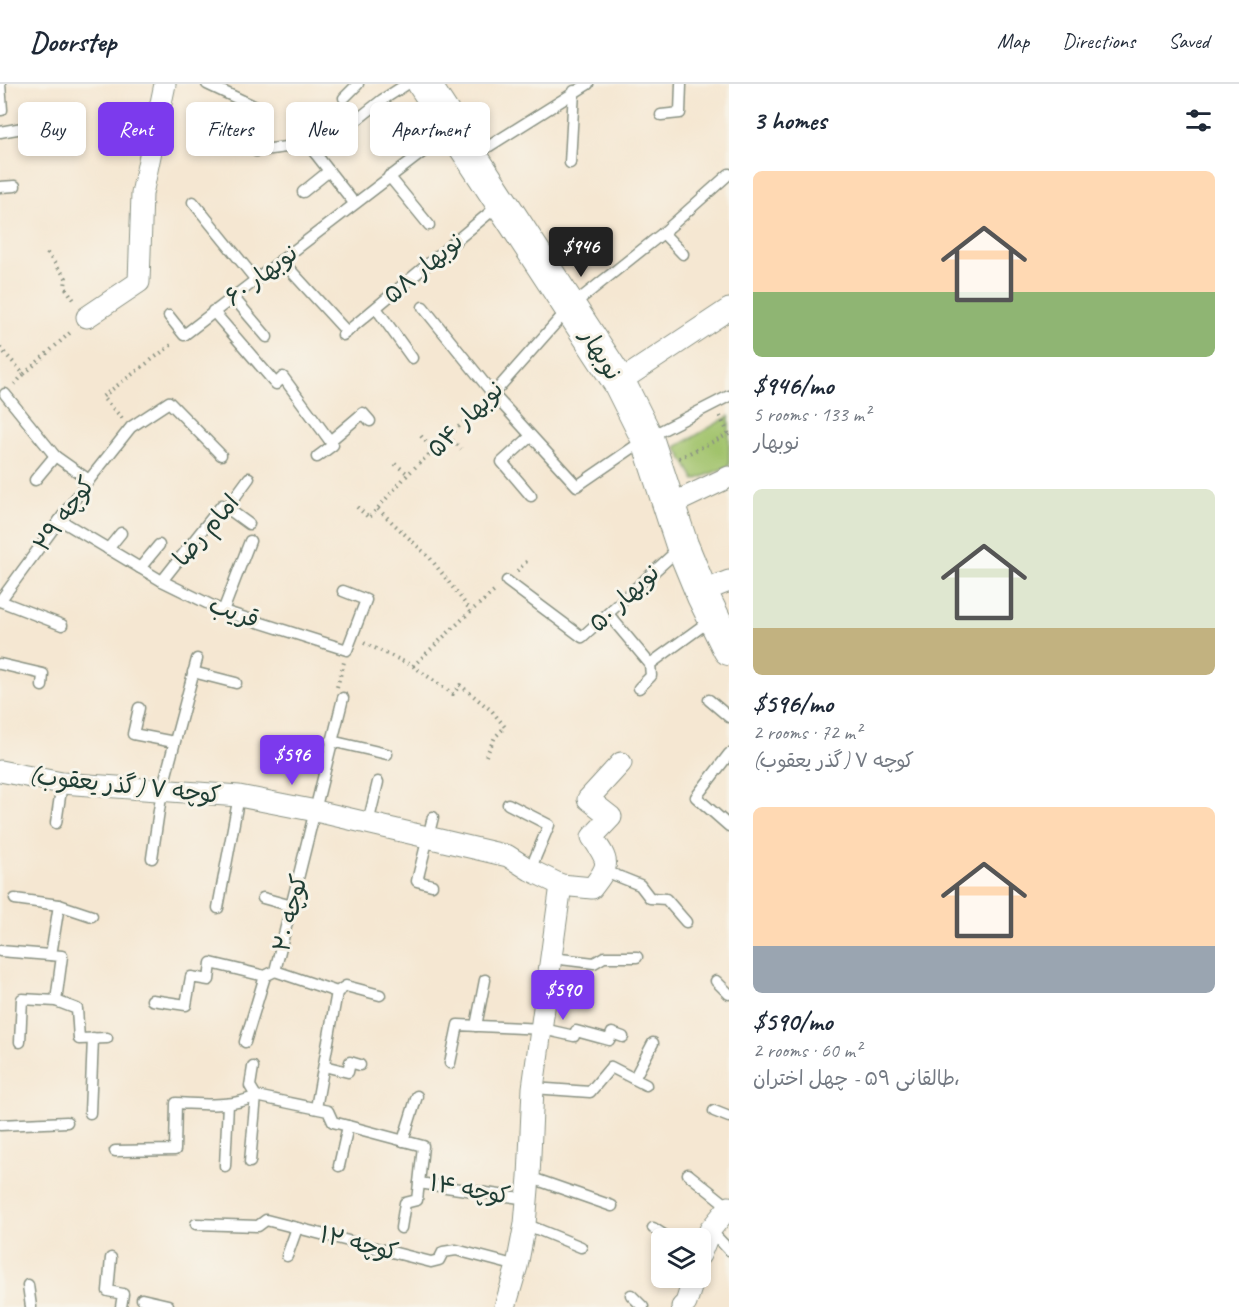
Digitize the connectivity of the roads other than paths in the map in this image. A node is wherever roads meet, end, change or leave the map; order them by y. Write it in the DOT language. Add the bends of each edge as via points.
graph roads {
  1 [pos="0,84"];
  2 [pos="165,84"];
  3 [pos="207,84"];
  4 [pos="358,84"];
  5 [pos="588,84"];
  6 [pos="681,84"];
  7 [pos="424,85"];
  8 [pos="574,91"];
  9 [pos="344,98"];
  10 [pos="244,102"];
  11 [pos="435,102"];
  12 [pos="0,110"];
  13 [pos="661,115"];
  14 [pos="358,119"];
  15 [pos="18,129"];
  16 [pos="0,132"];
  17 [pos="490,145"];
  18 [pos="317,156"];
  19 [pos="416,156"];
  20 [pos="472,156"];
  21 [pos="570,163"];
  22 [pos="329,171"];
  23 [pos="729,174"];
  24 [pos="389,176"];
  25 [pos="15,186"];
  26 [pos="0,187"];
  27 [pos="303,192"];
  28 [pos="193,202"];
  29 [pos="503,202"];
  30 [pos="354,203"];
  31 [pos="429,225"];
  32 [pos="663,233"];
  33 [pos="683,254"];
  34 [pos="281,260"];
  35 [pos="256,280"];
  36 [pos="233,297"];
  37 [pos="423,307"];
  38 [pos="570,307"];
  39 [pos="376,308"];
  40 [pos="729,309"];
  41 [pos="213,311"];
  42 [pos="169,316"];
  43 [pos="87,317"];
  44 [pos="267,337"];
  45 [pos="412,358"];
  46 [pos="619,382"];
  47 [pos="5,394"];
  48 [pos="493,394"];
  49 [pos="729,396"];
  50 [pos="370,421"];
  51 [pos="531,436"];
  52 [pos="647,438"];
  53 [pos="332,443"];
  54 [pos="221,455"];
  55 [pos="55,456"];
  56 [pos="316,457"];
  57 [pos="729,477"];
  58 [pos="249,478"];
  59 [pos="35,480"];
  60 [pos="89,480"];
  61 [pos="531,496"];
  62 [pos="668,506"];
  63 [pos="227,508"];
  64 [pos="60,520"];
  65 [pos="249,524"];
  66 [pos="121,533"];
  67 [pos="250,541"];
  68 [pos="159,545"];
  69 [pos="682,545"];
  70 [pos="108,549"];
  71 [pos="140,568"];
  72 [pos="162,581"];
  73 [pos="507,581"];
  74 [pos="343,591"];
  75 [pos="715,597"];
  76 [pos="0,601"];
  77 [pos="223,611"];
  78 [pos="608,614"];
  79 [pos="62,625"];
  80 [pos="729,649"];
  81 [pos="197,659"];
  82 [pos="0,664"];
  83 [pos="650,664"];
  84 [pos="193,672"];
  85 [pos="236,683"];
  86 [pos="42,686"];
  87 [pos="639,688"];
  88 [pos="343,698"];
  89 [pos="709,700"];
  90 [pos="139,708"];
  91 [pos="729,717"];
  92 [pos="331,741"];
  93 [pos="174,742"];
  94 [pos="387,754"];
  95 [pos="729,754"];
  96 [pos="621,763"];
  97 [pos="0,771"];
  98 [pos="378,782"];
  99 [pos="62,783"];
  100 [pos="162,790"];
  101 [pos="239,795"];
  102 [pos="508,804"];
  103 [pos="316,811"];
  104 [pos="56,823"];
  105 [pos="368,823"];
  106 [pos="729,826"];
  107 [pos="430,827"];
  108 [pos="152,858"];
  109 [pos="530,870"];
  110 [pos="605,871"];
  111 [pos="432,885"];
  112 [pos="561,885"];
  113 [pos="263,898"];
  114 [pos="15,899"];
  115 [pos="59,905"];
  116 [pos="292,906"];
  117 [pos="218,908"];
  118 [pos="92,915"];
  119 [pos="686,922"];
  120 [pos="0,951"];
  121 [pos="57,956"];
  122 [pos="638,957"];
  123 [pos="552,958"];
  124 [pos="275,971"];
  125 [pos="265,976"];
  126 [pos="485,980"];
  127 [pos="716,981"];
  128 [pos="337,992"];
  129 [pos="729,994"];
  130 [pos="380,995"];
  131 [pos="152,1000"];
  132 [pos="56,1001"];
  133 [pos="476,1026"];
  134 [pos="543,1029"];
  135 [pos="623,1037"];
  136 [pos="93,1038"];
  137 [pos="107,1038"];
  138 [pos="20,1042"];
  139 [pos="245,1042"];
  140 [pos="653,1043"];
  141 [pos="450,1063"];
  142 [pos="360,1065"];
  143 [pos="324,1066"];
  144 [pos="254,1067"];
  145 [pos="634,1079"];
  146 [pos="646,1085"];
  147 [pos="533,1088"];
  148 [pos="256,1096"];
  149 [pos="417,1096"];
  150 [pos="228,1104"];
  151 [pos="316,1108"];
  152 [pos="714,1110"];
  153 [pos="90,1113"];
  154 [pos="729,1118"];
  155 [pos="67,1122"];
  156 [pos="0,1125"];
  157 [pos="348,1126"];
  158 [pos="403,1140"];
  159 [pos="115,1151"];
  160 [pos="250,1162"];
  161 [pos="225,1166"];
  162 [pos="339,1166"];
  163 [pos="688,1174"];
  164 [pos="529,1177"];
  165 [pos="419,1183"];
  166 [pos="527,1199"];
  167 [pos="612,1206"];
  168 [pos="729,1207"];
  169 [pos="195,1224"];
  170 [pos="525,1224"];
  171 [pos="297,1228"];
  172 [pos="401,1228"];
  173 [pos="711,1229"];
  174 [pos="711,1231"];
  175 [pos="581,1247"];
  176 [pos="729,1250"];
  177 [pos="287,1256"];
  178 [pos="111,1258"];
  179 [pos="517,1266"];
  180 [pos="28,1285"];
  181 [pos="691,1288"];
  182 [pos="631,1295"];
  183 [pos="142,1299"];
  184 [pos="168,1305"];
  185 [pos="31,1307"];
  186 [pos="121,1307"];
  187 [pos="505,1307"];
  188 [pos="643,1307"];
  189 [pos="682,1307"];
  1 -- 12 [label="lane"];
  2 -- 43 [label="street" via="142,194 139,282"];
  3 -- 10 [label="lane"];
  4 -- 9 [label="lane"];
  5 -- 8 [label="lane"];
  6 -- 13 [label="lane" via="680,113"];
  7 -- 11 [label="street, نوبهار"];
  7 -- 14 [label="lane" via="382,100"];
  8 -- 17 [label="lane"];
  8 -- 21 [label="lane"];
  15 -- 16 [label="lane"];
  18 -- 22 [label="lane"];
  19 -- 24 [label="lane, نوبهار ۶۰"];
  20 -- 29 [label="street, نوبهار"];
  22 -- 27 [label="lane"];
  22 -- 30 [label="lane"];
  23 -- 32 [label="lane, نوبهار ۵۴"];
  24 -- 30 [label="lane, نوبهار ۶۰"];
  24 -- 31 [label="lane"];
  25 -- 26 [label="lane"];
  28 -- 35 [label="lane"];
  29 -- 38 [label="street, نوبهار"];
  29 -- 39 [label="lane, نوبهار ۵۸"];
  30 -- 34 [label="lane, نوبهار ۶۰"];
  32 -- 33 [label="lane"];
  32 -- 38 [label="lane, نوبهار ۵۴"];
  34 -- 35 [label="lane, نوبهار ۶۰"];
  34 -- 39 [label="lane, نوبهار ۵۸" via="345,333"];
  35 -- 36 [label="lane, نوبهار ۶۰"];
  36 -- 41 [label="lane, نوبهار ۶۰"];
  36 -- 44 [label="lane"];
  37 -- 48 [label="lane"];
  38 -- 46 [label="street, نوبهار"];
  38 -- 48 [label="lane, نوبهار ۵۴"];
  39 -- 45 [label="lane"];
  40 -- 46 [label="street"];
  41 -- 42 [label="lane, نوبهار ۶۰" via="184,335"];
  41 -- 53 [label="lane" via="276,384 283,378"];
  46 -- 52 [label="street, نوبهار"];
  47 -- 55 [label="lane"];
  48 -- 51 [label="lane"];
  49 -- 52 [label="lane"];
  50 -- 53 [label="lane" via="363,413"];
  51 -- 52 [label="lane" via="577,486"];
  51 -- 61 [label="lane" via="502,462"];
  52 -- 62 [label="street, نوبهار"];
  53 -- 56 [label="lane"];
  54 -- 60 [label="lane, کوچه ۲۹" via="169,402 131,427"];
  55 -- 59 [label="lane"];
  55 -- 60 [label="lane"];
  57 -- 62 [label="street"];
  58 -- 63 [label="lane, امام رضا"];
  60 -- 64 [label="lane, کوچه ۲۹"];
  62 -- 69 [label="street, نوبهار"];
  63 -- 65 [label="lane"];
  63 -- 72 [label="lane, امام رضا" via="222,505"];
  64 -- 70 [label="lane, قریب"];
  64 -- 76 [label="lane, کوچه ۲۹"];
  66 -- 70 [label="lane"];
  67 -- 77 [label="lane"];
  68 -- 71 [label="lane"];
  69 -- 75 [label="street, نوبهار"];
  69 -- 78 [label="lane, نوبهار ۵۰"];
  70 -- 71 [label="lane, قریب"];
  71 -- 72 [label="lane, قریب"];
  72 -- 77 [label="lane, قریب"];
  73 -- 78 [label="lane, نوبهار ۵۰" via="582,637"];
  74 -- 77 [label="lane, قریب" via="366,600 348,650"];
  75 -- 80 [label="street, نوبهار"];
  75 -- 83 [label="lane"];
  76 -- 79 [label="lane"];
  78 -- 83 [label="lane"];
  81 -- 84 [label="lane"];
  82 -- 86 [label="lane" via="43,674"];
  83 -- 87 [label="lane" via="651,675"];
  84 -- 85 [label="lane"];
  84 -- 93 [label="lane"];
  88 -- 92 [label="lane, کوچه ۲۰"];
  89 -- 91 [label="lane"];
  90 -- 93 [label="lane" via="133,734"];
  92 -- 94 [label="lane"];
  92 -- 103 [label="lane, کوچه ۲۰"];
  93 -- 100 [label="lane"];
  95 -- 106 [label="lane" via="696,797"];
  96 -- 110 [label="street" via="588,800 611,817 592,837 605,856"];
  97 -- 99 [label="street, کوچه ۷ (گذر یعقوب)"];
  98 -- 105 [label="lane"];
  99 -- 100 [label="street, کوچه ۷ (گذر یعقوب)"];
  99 -- 104 [label="lane"];
  100 -- 101 [label="street, کوچه ۷ (گذر یعقوب)"];
  100 -- 108 [label="lane"];
  101 -- 103 [label="street, کوچه ۷ (گذر یعقوب)"];
  101 -- 117 [label="lane"];
  102 -- 109 [label="lane" via="549,825"];
  103 -- 105 [label="street, کوچه ۷ (گذر یعقوب)"];
  103 -- 116 [label="lane, کوچه ۲۰"];
  105 -- 107 [label="street, کوچه ۷ (گذر یعقوب)"];
  107 -- 109 [label="street, کوچه ۷ (گذر یعقوب)" via="508,856"];
  107 -- 111 [label="lane" via="417,881"];
  109 -- 112 [label="street, کوچه ۷ (گذر یعقوب)"];
  110 -- 112 [label="street" via="592,888"];
  110 -- 119 [label="lane" via="640,885 650,898 666,899"];
  112 -- 123 [label="street"];
  113 -- 116 [label="lane"];
  114 -- 115 [label="lane"];
  115 -- 118 [label="lane"];
  115 -- 121 [label="lane"];
  116 -- 124 [label="lane, کوچه ۲۰"];
  120 -- 121 [label="lane"];
  121 -- 132 [label="lane"];
  122 -- 123 [label="lane" via="604,957 594,963"];
  123 -- 134 [label="street"];
  124 -- 125 [label="lane, کوچه ۲۰"];
  124 -- 128 [label="lane"];
  125 -- 131 [label="lane" via="211,963 209,980 191,977 186,1005"];
  125 -- 139 [label="lane, کوچه ۲۰"];
  126 -- 133 [label="lane"];
  127 -- 129 [label="lane"];
  128 -- 130 [label="lane" via="346,986"];
  128 -- 143 [label="lane"];
  132 -- 136 [label="lane" via="77,1009 79,1039"];
  132 -- 138 [label="lane" via="22,999"];
  133 -- 134 [label="lane"];
  133 -- 141 [label="lane" via="458,1025"];
  134 -- 135 [label="lane" via="574,1036 576,1031 609,1040 612,1033"];
  134 -- 147 [label="street"];
  136 -- 137 [label="lane"];
  136 -- 153 [label="lane"];
  140 -- 145 [label="lane"];
  142 -- 143 [label="lane" via="350,1062 348,1072"];
  143 -- 151 [label="lane"];
  144 -- 148 [label="lane" via="250,1086"];
  145 -- 146 [label="lane"];
  145 -- 147 [label="lane" via="611,1067 590,1092"];
  147 -- 164 [label="street"];
  148 -- 150 [label="lane, کوچه ۱۴"];
  148 -- 151 [label="lane, کوچه ۱۴"];
  148 -- 160 [label="lane"];
  149 -- 158 [label="lane"];
  150 -- 159 [label="lane, کوچه ۱۴" via="176,1103 175,1150"];
  150 -- 161 [label="lane"];
  151 -- 157 [label="lane, کوچه ۱۴" via="328,1110 333,1122"];
  152 -- 154 [label="lane"];
  155 -- 156 [label="lane"];
  157 -- 158 [label="lane, کوچه ۱۴"];
  157 -- 162 [label="lane"];
  158 -- 165 [label="lane, کوچه ۱۴" via="423,1146"];
  163 -- 168 [label="lane"];
  164 -- 166 [label="street"];
  164 -- 167 [label="lane"];
  165 -- 166 [label="lane, کوچه ۱۴"];
  165 -- 172 [label="lane" via="417,1200 405,1203"];
  166 -- 170 [label="street"];
  168 -- 173 [label="street"];
  169 -- 171 [label="lane, کوچه ۱۲" via="258,1226 266,1220"];
  170 -- 175 [label="lane"];
  170 -- 179 [label="street"];
  171 -- 177 [label="lane"];
  171 -- 179 [label="lane, کوچه ۱۲" via="431,1262 439,1260 443,1252 456,1250"];
  174 -- 176 [label="lane"];
  178 -- 186 [label="lane" via="108,1292 123,1294"];
  179 -- 187 [label="street"];
  180 -- 185 [label="lane"];
  181 -- 189 [label="street"];
  182 -- 188 [label="lane"];
  183 -- 184 [label="lane"];
}
